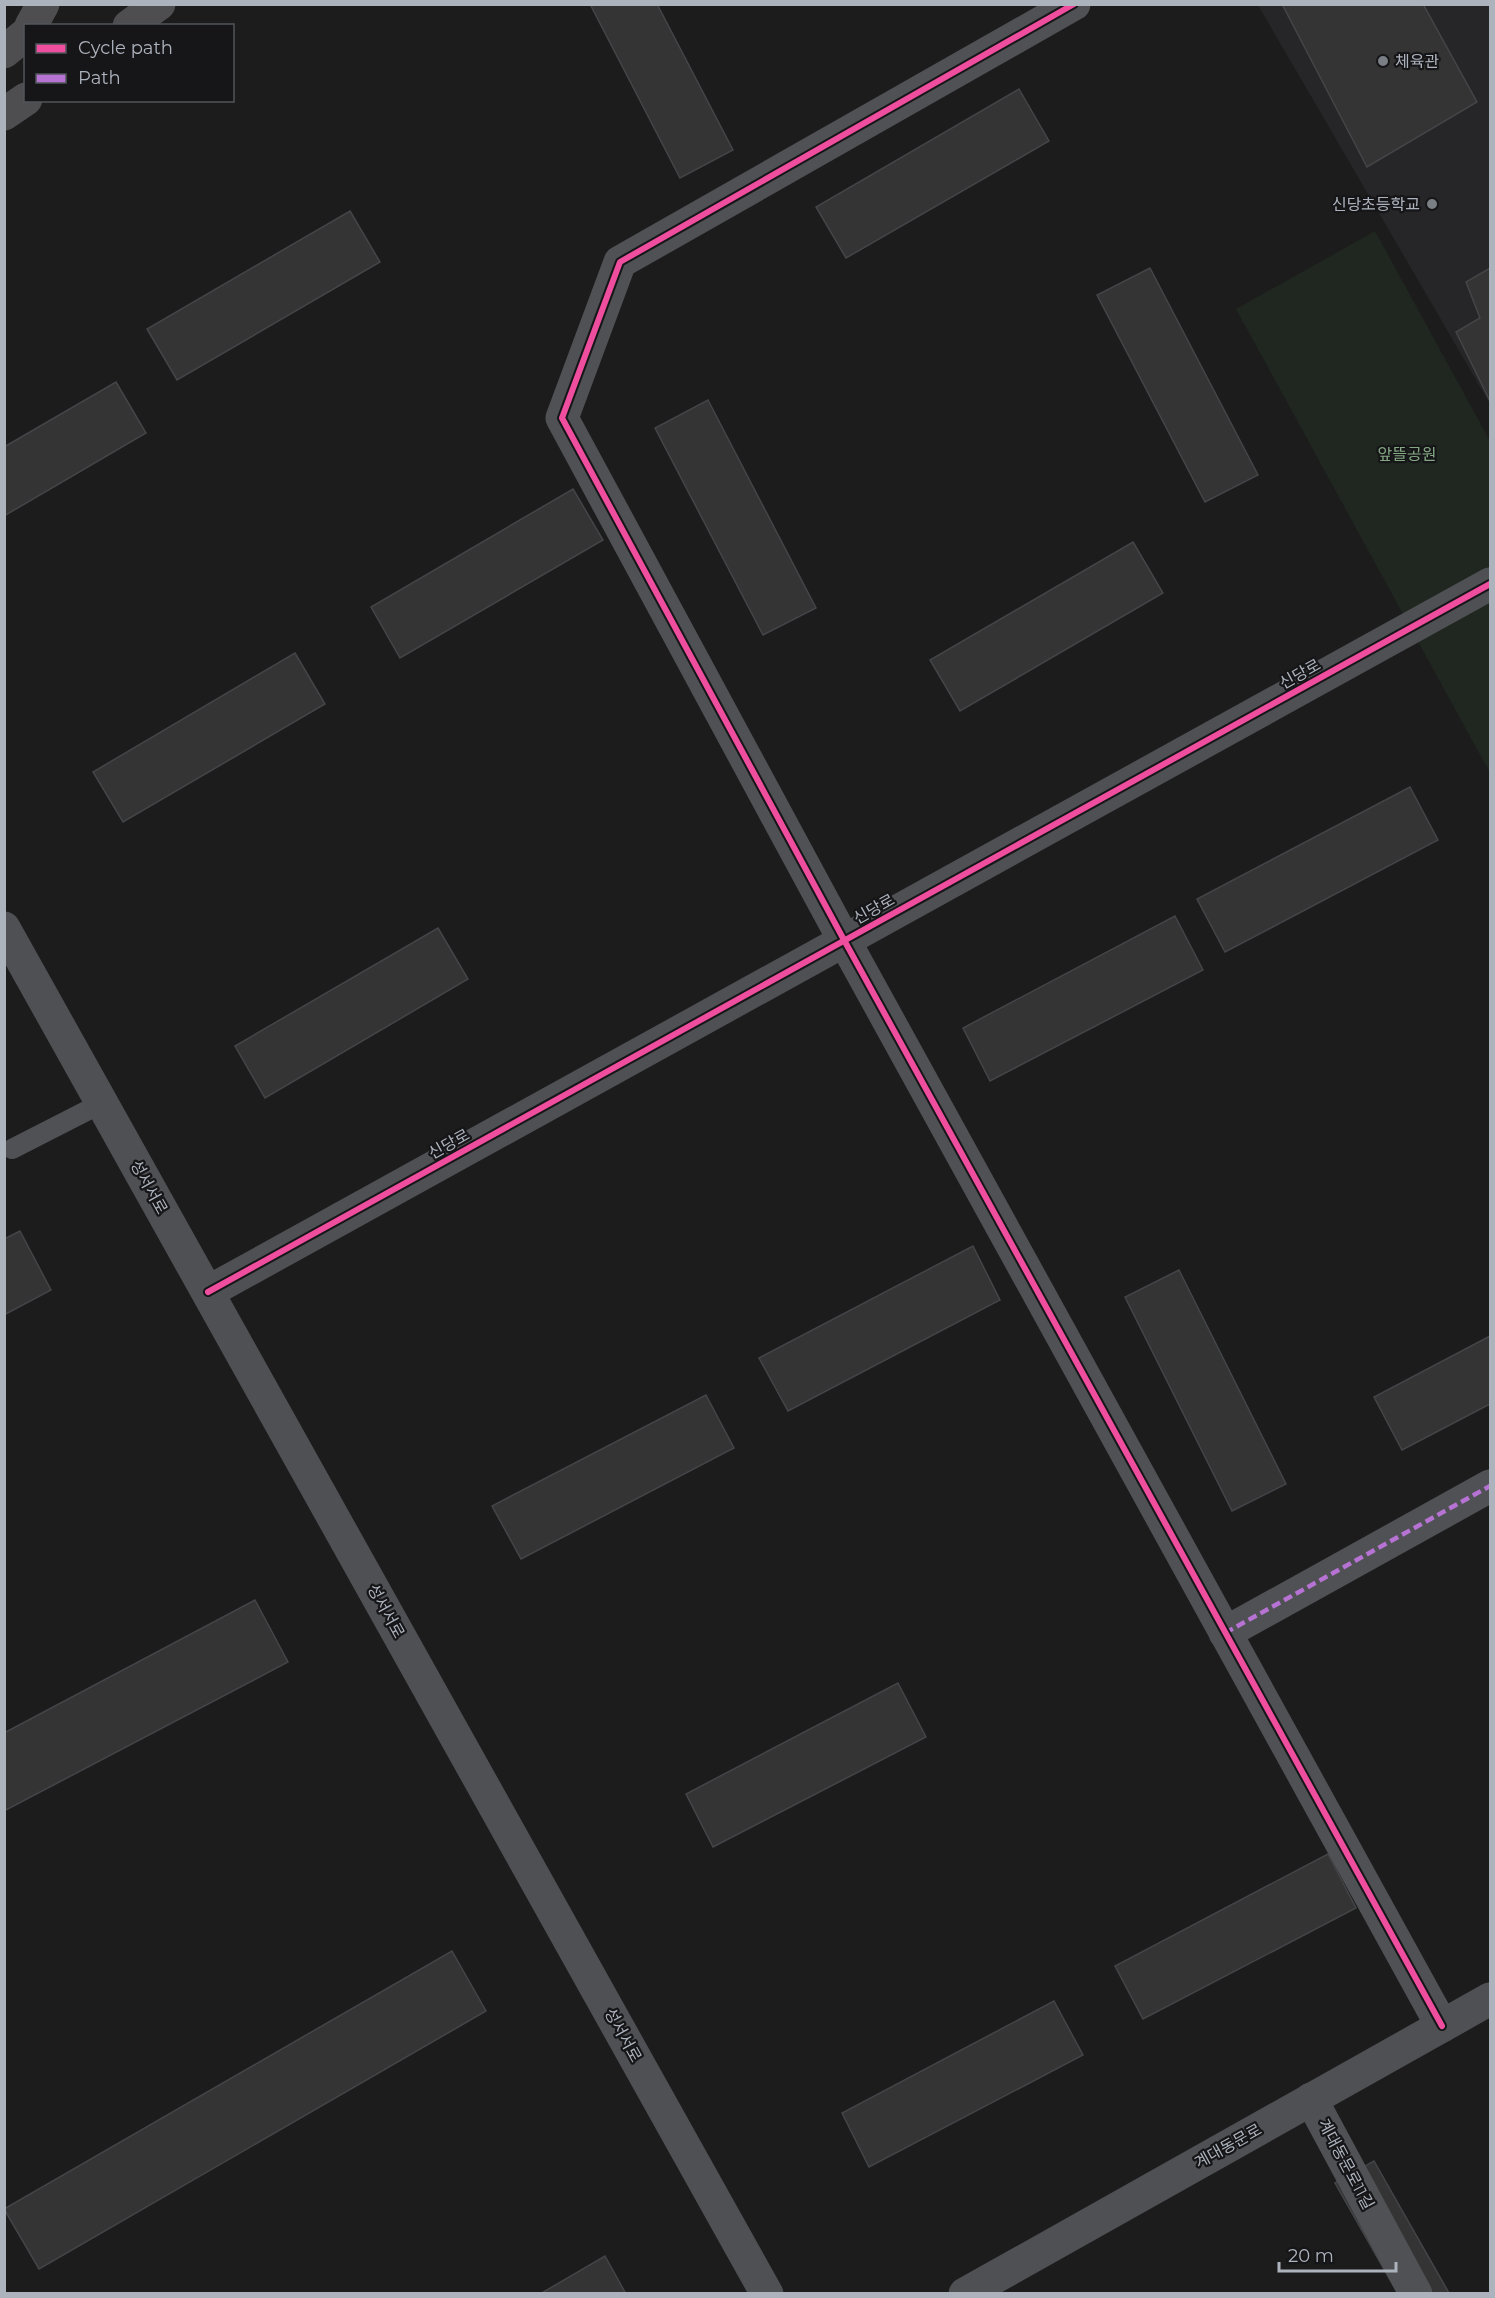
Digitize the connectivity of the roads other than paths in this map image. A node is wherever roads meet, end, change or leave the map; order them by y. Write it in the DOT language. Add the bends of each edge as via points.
graph roads {
  1 [pos="43,4"];
  2 [pos="159,4"];
  3 [pos="1074,4"];
  4 [pos="32,24"];
  5 [pos="132,24"];
  6 [pos="24,36"];
  7 [pos="4,52"];
  8 [pos="24,100"];
  9 [pos="4,114"];
  10 [pos="1491,584"];
  11 [pos="4,928"];
  12 [pos="844,940"];
  13 [pos="102,1103"];
  14 [pos="12,1149"];
  15 [pos="208,1292"];
  16 [pos="1491,1486"];
  17 [pos="1225,1633"];
  18 [pos="1491,1999"];
  19 [pos="1442,2026"];
  20 [pos="1311,2099"];
  21 [pos="767,2294"];
  22 [pos="965,2294"];
  23 [pos="1416,2294"];
  1 -- 4 [label="main road"];
  2 -- 5 [label="main road"];
  3 -- 12 [label="street" via="620,262 562,418"];
  6 -- 7 [label="main road"];
  8 -- 9 [label="main road"];
  10 -- 12 [label="main road, 신당로"];
  11 -- 13 [label="main road, 성서서로"];
  12 -- 15 [label="main road, 신당로"];
  12 -- 17 [label="street"];
  13 -- 14 [label="lane"];
  13 -- 15 [label="main road, 성서서로"];
  15 -- 21 [label="main road, 성서서로"];
  16 -- 17 [label="street"];
  17 -- 19 [label="street"];
  18 -- 19 [label="main road, 계대동문로"];
  19 -- 20 [label="main road, 계대동문로"];
  20 -- 22 [label="main road, 계대동문로"];
  20 -- 23 [label="street, 계대동문로11길"];
}
